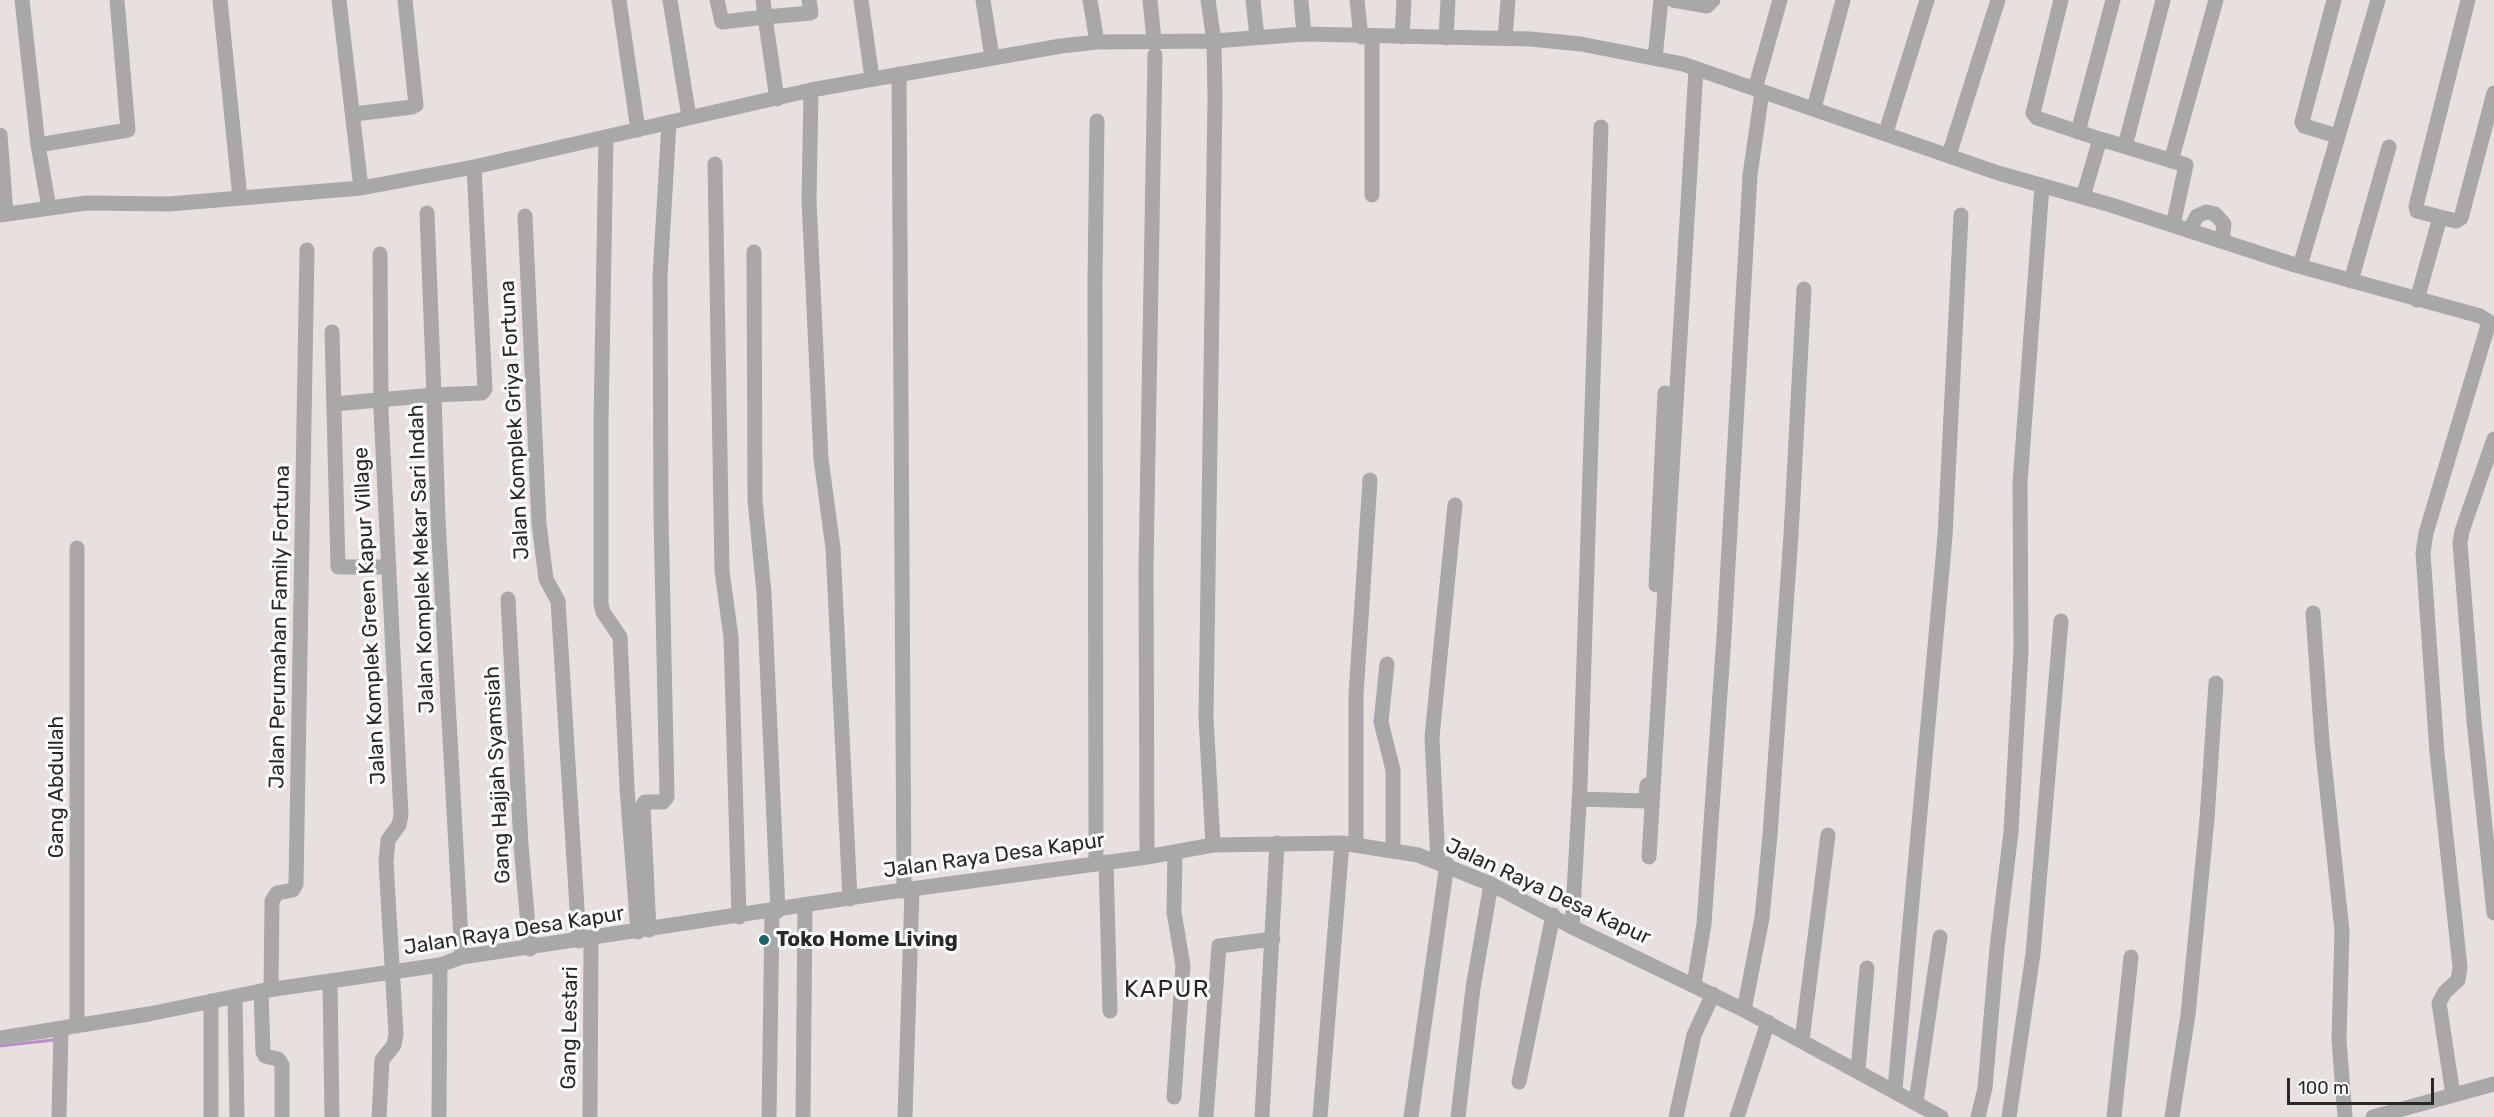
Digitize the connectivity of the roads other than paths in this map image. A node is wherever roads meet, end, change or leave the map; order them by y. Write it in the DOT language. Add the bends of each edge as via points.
graph roads {
  1 [pos="22,0"];
  2 [pos="117,0"];
  3 [pos="220,0"];
  4 [pos="339,0"];
  5 [pos="405,0"];
  6 [pos="619,0"];
  7 [pos="670,0"];
  8 [pos="717,0"];
  9 [pos="763,0"];
  10 [pos="809,0"];
  11 [pos="861,0"];
  12 [pos="983,0"];
  13 [pos="1090,0"];
  14 [pos="1150,0"];
  15 [pos="1208,0"];
  16 [pos="1253,0"];
  17 [pos="1301,0"];
  18 [pos="1357,0"];
  19 [pos="1404,0"];
  20 [pos="1448,0"];
  21 [pos="1508,0"];
  22 [pos="1661,0"];
  23 [pos="1673,0"];
  24 [pos="1713,0"];
  25 [pos="1780,0"];
  26 [pos="1843,0"];
  27 [pos="1927,0"];
  28 [pos="1998,0"];
  29 [pos="2061,0"];
  30 [pos="2113,0"];
  31 [pos="2163,0"];
  32 [pos="2217,0"];
  33 [pos="2334,0"];
  34 [pos="2378,0"];
  35 [pos="2468,0"];
  36 [pos="765,16"];
  37 [pos="1304,34"];
  38 [pos="1257,37"];
  39 [pos="1366,37"];
  40 [pos="1402,37"];
  41 [pos="1446,38"];
  42 [pos="1505,38"];
  43 [pos="1214,41"];
  44 [pos="1097,42"];
  45 [pos="1155,48"];
  46 [pos="992,57"];
  47 [pos="1655,58"];
  48 [pos="1696,69"];
  49 [pos="899,75"];
  50 [pos="872,78"];
  51 [pos="811,90"];
  52 [pos="1758,90"];
  53 [pos="2494,93"];
  54 [pos="777,99"];
  55 [pos="1814,108"];
  56 [pos="354,114"];
  57 [pos="689,117"];
  58 [pos="1097,122"];
  59 [pos="669,123"];
  60 [pos="1601,127"];
  61 [pos="638,130"];
  62 [pos="1886,132"];
  63 [pos="2078,132"];
  64 [pos="0,135"];
  65 [pos="2337,136"];
  66 [pos="606,137"];
  67 [pos="2100,139"];
  68 [pos="38,145"];
  69 [pos="2125,146"];
  70 [pos="2389,147"];
  71 [pos="1949,155"];
  72 [pos="2171,161"];
  73 [pos="716,164"];
  74 [pos="474,166"];
  75 [pos="2042,186"];
  76 [pos="361,188"];
  77 [pos="1372,195"];
  78 [pos="2083,197"];
  79 [pos="240,198"];
  80 [pos="49,208"];
  81 [pos="427,213"];
  82 [pos="3,214"];
  83 [pos="1961,215"];
  84 [pos="525,216"];
  85 [pos="2440,217"];
  86 [pos="2173,225"];
  87 [pos="2189,231"];
  88 [pos="2222,241"];
  89 [pos="307,250"];
  90 [pos="754,252"];
  91 [pos="380,254"];
  92 [pos="2300,266"];
  93 [pos="2351,281"];
  94 [pos="1804,289"];
  95 [pos="2417,300"];
  96 [pos="332,332"];
  97 [pos="1665,393"];
  98 [pos="434,395"];
  99 [pos="382,401"];
  100 [pos="334,404"];
  101 [pos="2494,439"];
  102 [pos="1370,480"];
  103 [pos="1455,505"];
  104 [pos="77,548"];
  105 [pos="389,567"];
  106 [pos="508,599"];
  107 [pos="2313,613"];
  108 [pos="2061,621"];
  109 [pos="1387,664"];
  110 [pos="2216,683"];
  111 [pos="1579,799"];
  112 [pos="1828,834"];
  113 [pos="1277,843"];
  114 [pos="1349,844"];
  115 [pos="1213,845"];
  116 [pos="1394,851"];
  117 [pos="1175,852"];
  118 [pos="1147,857"];
  119 [pos="1649,857"];
  120 [pos="1101,863"];
  121 [pos="1442,863"];
  122 [pos="1491,884"];
  123 [pos="908,890"];
  124 [pos="850,899"];
  125 [pos="806,907"];
  126 [pos="775,911"];
  127 [pos="2494,913"];
  128 [pos="1553,915"];
  129 [pos="739,917"];
  130 [pos="1572,927"];
  131 [pos="643,931"];
  132 [pos="1940,937"];
  133 [pos="1273,939"];
  134 [pos="585,940"];
  135 [pos="530,949"];
  136 [pos="462,957"];
  137 [pos="2131,957"];
  138 [pos="440,965"];
  139 [pos="1867,968"];
  140 [pos="393,972"];
  141 [pos="330,982"];
  142 [pos="1694,984"];
  143 [pos="266,990"];
  144 [pos="1713,994"];
  145 [pos="235,997"];
  146 [pos="211,1001"];
  147 [pos="1744,1010"];
  148 [pos="1110,1011"];
  149 [pos="1768,1022"];
  150 [pos="77,1026"];
  151 [pos="61,1029"];
  152 [pos="0,1038"];
  153 [pos="1802,1040"];
  154 [pos="1858,1069"];
  155 [pos="1519,1082"];
  156 [pos="2494,1084"];
  157 [pos="1895,1089"];
  158 [pos="2453,1095"];
  159 [pos="1174,1097"];
  160 [pos="1916,1102"];
  161 [pos="59,1117"];
  162 [pos="211,1117"];
  163 [pos="237,1117"];
  164 [pos="282,1117"];
  165 [pos="332,1117"];
  166 [pos="379,1117"];
  167 [pos="439,1117"];
  168 [pos="590,1117"];
  169 [pos="770,1117"];
  170 [pos="802,1117"];
  171 [pos="905,1117"];
  172 [pos="1206,1117"];
  173 [pos="1262,1117"];
  174 [pos="1320,1117"];
  175 [pos="1412,1117"];
  176 [pos="1458,1117"];
  177 [pos="1676,1117"];
  178 [pos="1737,1117"];
  179 [pos="1941,1117"];
  180 [pos="1978,1117"];
  181 [pos="2009,1117"];
  182 [pos="2114,1117"];
  183 [pos="2172,1117"];
  184 [pos="2345,1117"];
  185 [pos="2373,1117"];
  1 -- 68 [label="street"];
  2 -- 68 [label="street" via="128,130"];
  3 -- 79 [label="street"];
  4 -- 56 [label="street"];
  5 -- 56 [label="street" via="416,105"];
  6 -- 61 [label="street"];
  7 -- 57 [label="street"];
  8 -- 36 [label="street" via="722,22"];
  9 -- 36 [label="street"];
  10 -- 36 [label="street" via="811,13"];
  11 -- 50 [label="street"];
  12 -- 46 [label="street"];
  13 -- 44 [label="street"];
  14 -- 45 [label="street"];
  15 -- 43 [label="street"];
  16 -- 38 [label="street"];
  17 -- 37 [label="street"];
  18 -- 39 [label="street"];
  19 -- 40 [label="street"];
  20 -- 41 [label="street"];
  21 -- 42 [label="street"];
  22 -- 47 [label="street"];
  23 -- 24 [label="street" via="1707,6"];
  25 -- 52 [label="street"];
  26 -- 55 [label="street"];
  27 -- 62 [label="street"];
  28 -- 71 [label="street"];
  29 -- 63 [label="street" via="2032,111 2037,118"];
  30 -- 63 [label="street"];
  31 -- 69 [label="street"];
  32 -- 72 [label="street"];
  33 -- 65 [label="street" via="2302,122"];
  34 -- 65 [label="street"];
  35 -- 85 [label="street" via="2416,206 2417,211"];
  36 -- 54 [label="street"];
  37 -- 38 [label="street"];
  37 -- 39 [label="street"];
  38 -- 43 [label="street"];
  39 -- 40 [label="street"];
  39 -- 77 [label="street"];
  40 -- 41 [label="street"];
  41 -- 42 [label="street"];
  42 -- 47 [label="street" via="1581,44"];
  43 -- 45 [label="street"];
  43 -- 115 [label="street" via="1214,331 1206,717"];
  44 -- 45 [label="street"];
  44 -- 46 [label="street"];
  45 -- 118 [label="street" via="1146,567"];
  46 -- 49 [label="street"];
  47 -- 48 [label="street"];
  48 -- 52 [label="street"];
  48 -- 119 [label="street"];
  49 -- 50 [label="street"];
  49 -- 123 [label="street"];
  50 -- 51 [label="street"];
  51 -- 54 [label="street"];
  51 -- 124 [label="street" via="809,200 821,459 833,548"];
  52 -- 55 [label="street"];
  52 -- 142 [label="street" via="1704,924"];
  53 -- 85 [label="street" via="2461,218 2456,221"];
  54 -- 57 [label="street"];
  55 -- 62 [label="street"];
  56 -- 76 [label="street"];
  57 -- 59 [label="street"];
  58 -- 120 [label="street"];
  59 -- 61 [label="street"];
  59 -- 131 [label="street" via="660,277 667,797 663,801 645,802 643,808"];
  60 -- 111 [label="street"];
  61 -- 66 [label="street"];
  62 -- 71 [label="street"];
  63 -- 67 [label="street"];
  64 -- 82 [label="street"];
  65 -- 92 [label="street"];
  66 -- 74 [label="street"];
  66 -- 131 [label="street" via="601,604 620,637 627,788"];
  67 -- 69 [label="street"];
  67 -- 78 [label="street"];
  68 -- 80 [label="street"];
  69 -- 72 [label="street"];
  70 -- 93 [label="street"];
  71 -- 75 [label="street"];
  72 -- 86 [label="street" via="2188,167"];
  73 -- 129 [label="street" via="722,571 731,637"];
  74 -- 76 [label="street"];
  74 -- 98 [label="street, Jalan Komplek Mekar Sari Indah" via="485,389 482,393"];
  75 -- 78 [label="street"];
  75 -- 180 [label="street" via="2020,483 2021,650 2011,832 1985,1088"];
  76 -- 79 [label="street"];
  78 -- 86 [label="street"];
  79 -- 80 [label="street" via="170,204 86,203"];
  80 -- 82 [label="street"];
  81 -- 98 [label="street"];
  83 -- 157 [label="street" via="1945,536"];
  84 -- 134 [label="street, Jalan Komplek Griya Fortuna" via="539,524 544,572 558,601"];
  85 -- 95 [label="street"];
  86 -- 87 [label="street"];
  87 -- 88 [label="street"];
  87 -- 88 [label="street" via="2197,216 2211,212 2224,225"];
  88 -- 92 [label="street"];
  89 -- 143 [label="street, Jalan Perumahan Family Fortuna" via="296,884 293,890 277,893 272,901"];
  90 -- 126 [label="street" via="755,500 764,593"];
  91 -- 99 [label="street, Jalan Komplek Green Kapur Village"];
  92 -- 93 [label="street"];
  93 -- 95 [label="street"];
  94 -- 147 [label="street" via="1770,835 1762,918"];
  95 -- 158 [label="street" via="2480,316 2488,323 2423,553 2437,753 2460,966 2456,983 2439,1003"];
  96 -- 100 [label="street"];
  97 -- 111 [label="street" via="1646,801"];
  98 -- 99 [label="street"];
  98 -- 136 [label="street, Jalan Komplek Mekar Sari Indah"];
  99 -- 100 [label="street"];
  99 -- 105 [label="street, Jalan Komplek Green Kapur Village"];
  100 -- 105 [label="street" via="338,567"];
  101 -- 127 [label="street" via="2460,543"];
  102 -- 114 [label="street"];
  103 -- 121 [label="street" via="1432,737"];
  104 -- 150 [label="street, Gang Abdullah"];
  105 -- 140 [label="street, Jalan Komplek Green Kapur Village" via="402,814 388,840 386,862"];
  106 -- 135 [label="street, Gang Hajjah Syamsiah"];
  107 -- 184 [label="street" via="2342,931 2339,1040"];
  108 -- 181 [label="street" via="2033,954"];
  109 -- 116 [label="street" via="1382,722 1393,770"];
  110 -- 183 [label="street" via="2190,992"];
  111 -- 130 [label="street"];
  112 -- 153 [label="street"];
  113 -- 114 [label="street, Jalan Raya Desa Kapur"];
  113 -- 115 [label="street, Jalan Raya Desa Kapur"];
  113 -- 133 [label="street"];
  114 -- 116 [label="street, Jalan Raya Desa Kapur"];
  114 -- 174 [label="street"];
  115 -- 117 [label="street, Jalan Raya Desa Kapur"];
  116 -- 121 [label="street, Jalan Raya Desa Kapur"];
  117 -- 118 [label="street, Jalan Raya Desa Kapur"];
  117 -- 159 [label="street" via="1174,912 1183,966"];
  118 -- 120 [label="street, Jalan Raya Desa Kapur"];
  120 -- 123 [label="street, Jalan Raya Desa Kapur"];
  120 -- 148 [label="street"];
  121 -- 122 [label="street, Jalan Raya Desa Kapur"];
  121 -- 175 [label="street"];
  122 -- 128 [label="street, Jalan Raya Desa Kapur"];
  122 -- 176 [label="street" via="1473,988"];
  123 -- 124 [label="street, Jalan Raya Desa Kapur"];
  123 -- 171 [label="street"];
  124 -- 125 [label="street, Jalan Raya Desa Kapur"];
  125 -- 126 [label="street, Jalan Raya Desa Kapur"];
  125 -- 170 [label="street"];
  126 -- 129 [label="street, Jalan Raya Desa Kapur"];
  126 -- 169 [label="street"];
  128 -- 130 [label="street, Jalan Raya Desa Kapur"];
  128 -- 155 [label="street"];
  129 -- 131 [label="street, Jalan Raya Desa Kapur"];
  130 -- 142 [label="street, Jalan Raya Desa Kapur"];
  131 -- 134 [label="street, Jalan Raya Desa Kapur"];
  132 -- 160 [label="street"];
  133 -- 172 [label="street" via="1219,946"];
  133 -- 173 [label="street"];
  134 -- 135 [label="street, Jalan Raya Desa Kapur"];
  134 -- 168 [label="street, Gang Lestari"];
  135 -- 136 [label="street, Jalan Raya Desa Kapur"];
  136 -- 138 [label="street, Jalan Raya Desa Kapur"];
  137 -- 182 [label="street"];
  138 -- 140 [label="street, Jalan Raya Desa Kapur"];
  138 -- 167 [label="street"];
  139 -- 154 [label="street"];
  140 -- 141 [label="street, Jalan Raya Desa Kapur"];
  140 -- 166 [label="street, Jalan Komplek Green Kapur Village" via="396,1034 394,1045 381,1060"];
  141 -- 143 [label="street, Jalan Raya Desa Kapur"];
  141 -- 165 [label="street"];
  142 -- 144 [label="street, Jalan Raya Desa Kapur"];
  143 -- 145 [label="street, Jalan Raya Desa Kapur"];
  143 -- 164 [label="street" via="263,1052 282,1063"];
  144 -- 147 [label="street, Jalan Raya Desa Kapur"];
  144 -- 177 [label="street" via="1694,1035"];
  145 -- 146 [label="street, Jalan Raya Desa Kapur"];
  145 -- 163 [label="street"];
  146 -- 150 [label="street, Jalan Raya Desa Kapur"];
  146 -- 162 [label="street"];
  147 -- 149 [label="street, Jalan Raya Desa Kapur"];
  149 -- 153 [label="street, Jalan Raya Desa Kapur"];
  149 -- 178 [label="street"];
  150 -- 151 [label="street, Jalan Raya Desa Kapur"];
  151 -- 152 [label="street, Jalan Raya Desa Kapur"];
  151 -- 161 [label="street"];
  153 -- 154 [label="street, Jalan Raya Desa Kapur"];
  154 -- 157 [label="street, Jalan Raya Desa Kapur"];
  156 -- 158 [label="street"];
  157 -- 160 [label="street, Jalan Raya Desa Kapur"];
  158 -- 185 [label="street"];
  160 -- 179 [label="street, Jalan Raya Desa Kapur"];
}
